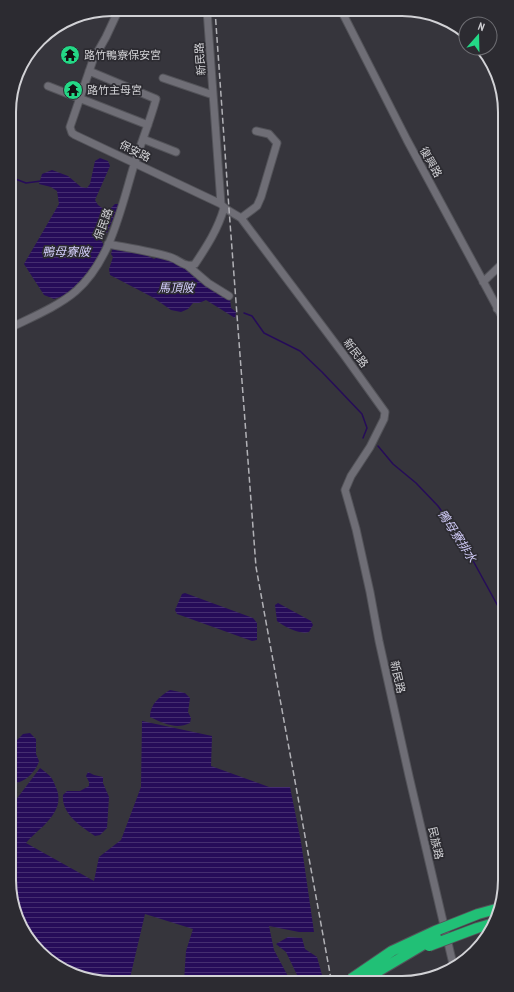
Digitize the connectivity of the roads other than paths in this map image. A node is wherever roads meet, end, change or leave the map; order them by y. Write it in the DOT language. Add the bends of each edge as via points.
graph roads {
  1 [pos="116,16"];
  2 [pos="207,16"];
  3 [pos="344,16"];
  4 [pos="89,71"];
  5 [pos="163,78"];
  6 [pos="48,86"];
  7 [pos="213,95"];
  8 [pos="80,98"];
  9 [pos="148,125"];
  10 [pos="256,132"];
  11 [pos="143,139"];
  12 [pos="176,152"];
  13 [pos="135,164"];
  14 [pos="222,206"];
  15 [pos="241,218"];
  16 [pos="108,244"];
  17 [pos="187,265"];
  18 [pos="498,268"];
  19 [pos="483,282"];
  20 [pos="229,296"];
  21 [pos="497,309"];
  22 [pos="16,325"];
  23 [pos="398,727"];
  24 [pos="495,903"];
  25 [pos="493,911"];
  26 [pos="490,918"];
  27 [pos="486,925"];
  28 [pos="394,955"];
  29 [pos="452,961"];
  30 [pos="356,976"];
  31 [pos="369,976"];
  1 -- 4 [label="street, 保安路"];
  2 -- 7 [label="street, 新民路"];
  3 -- 19 [label="street, 復興路"];
  4 -- 8 [label="street, 保安路"];
  4 -- 9 [label="street, 保民路" via="156,99"];
  5 -- 7 [label="street"];
  6 -- 8 [label="street"];
  7 -- 14 [label="street, 新民路"];
  8 -- 9 [label="street"];
  8 -- 13 [label="street, 保安路" via="70,128 72,133"];
  9 -- 11 [label="street, 保民路"];
  10 -- 15 [label="street" via="269,134 277,143 257,206"];
  11 -- 12 [label="street"];
  11 -- 13 [label="street, 保民路"];
  13 -- 14 [label="street, 保安路"];
  13 -- 16 [label="street, 保民路"];
  14 -- 15 [label="street, 新民路"];
  14 -- 17 [label="street" via="220,221 208,244 195,264"];
  15 -- 23 [label="street, 新民路" via="385,412 381,426 351,476 346,490"];
  16 -- 17 [label="street" via="171,257"];
  16 -- 22 [label="street, 保民路" via="93,272 75,292"];
  17 -- 20 [label="street" via="208,283"];
  18 -- 19 [label="street"];
  19 -- 21 [label="street, 復興路"];
  23 -- 29 [label="street, 民族路"];
  24 -- 28 [label="highway, bridge" via="430,927"];
  25 -- 28 [label="highway, bridge" via="435,931"];
  26 -- 28 [label="highway, bridge"];
  27 -- 28 [label="highway, bridge"];
  28 -- 30 [label="highway, bridge"];
  28 -- 31 [label="highway, bridge"];
}
